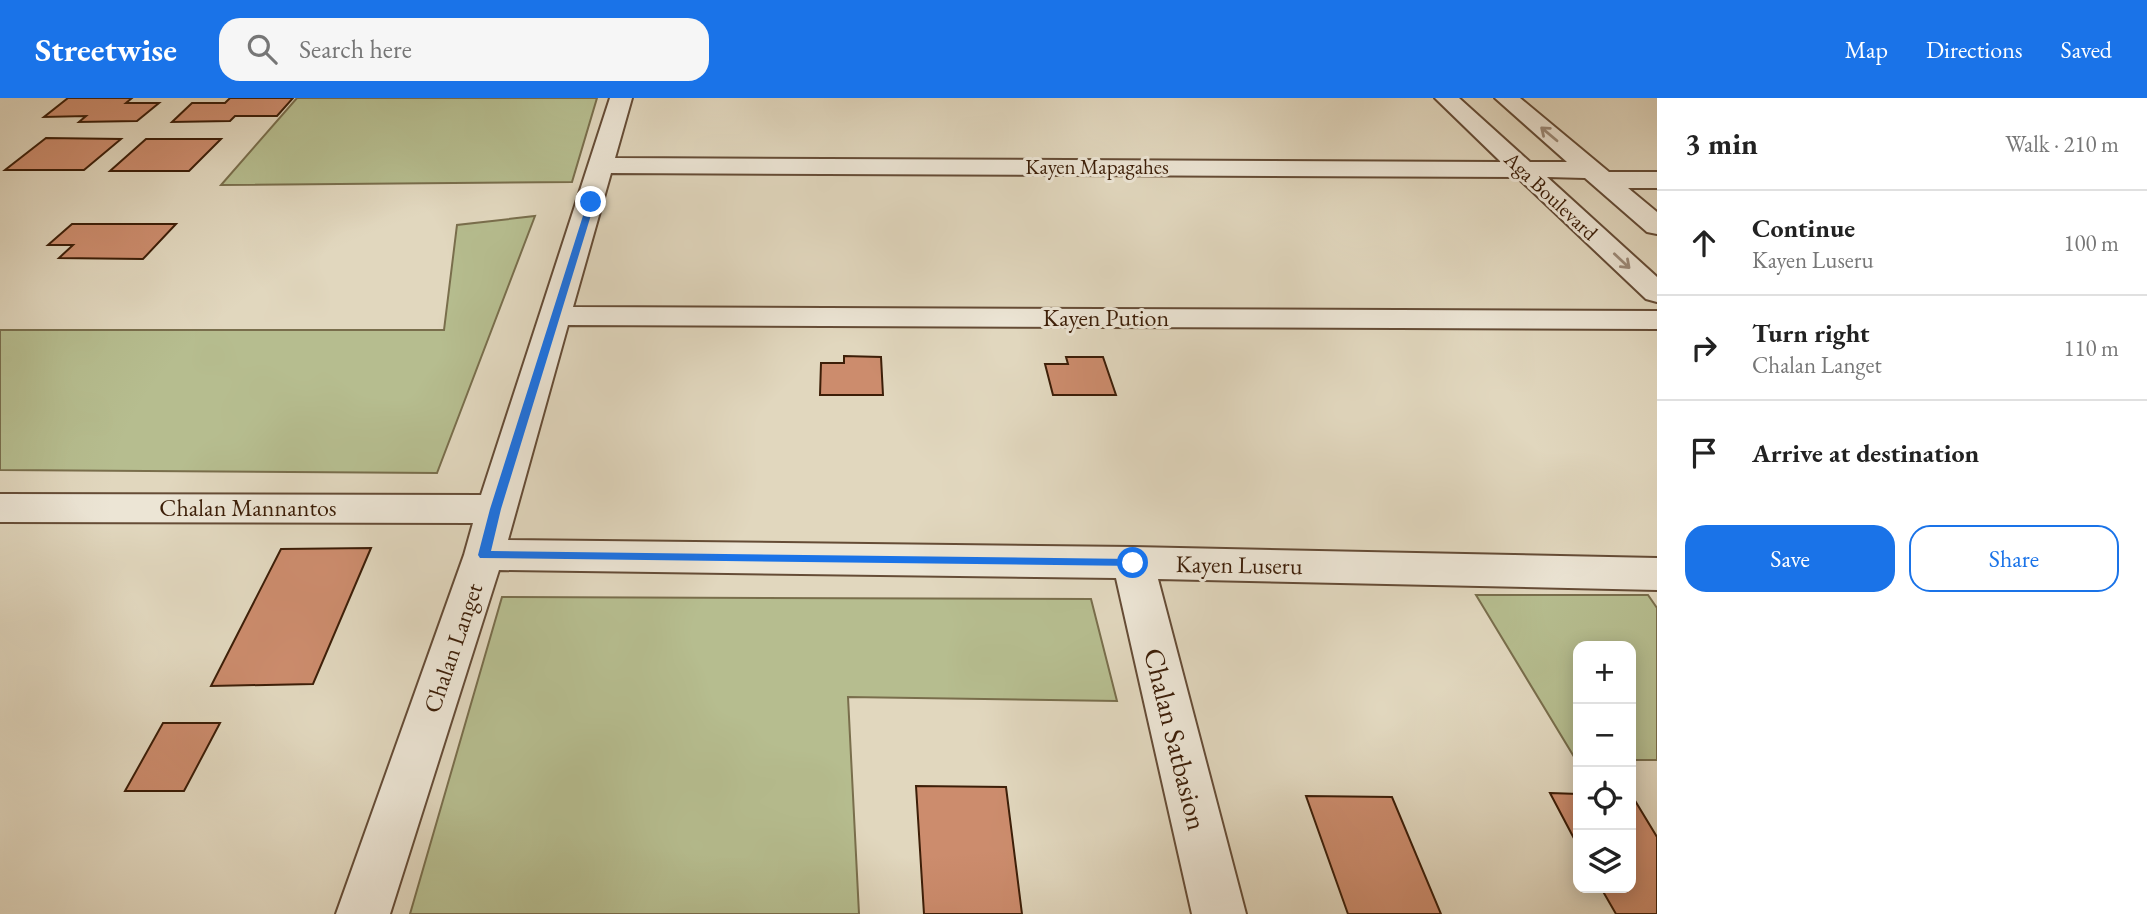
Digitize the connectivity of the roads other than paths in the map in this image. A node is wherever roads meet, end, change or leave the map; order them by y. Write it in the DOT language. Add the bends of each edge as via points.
graph roads {
  1 [pos="621,98"];
  2 [pos="1446,98"];
  3 [pos="1506,98"];
  4 [pos="601,165"];
  5 [pos="1523,170"];
  6 [pos="1598,175"];
  7 [pos="1657,180"];
  8 [pos="1657,226"];
  9 [pos="1657,293"];
  10 [pos="555,316"];
  11 [pos="1657,320"];
  12 [pos="0,508"];
  13 [pos="496,509"];
  14 [pos="484,555"];
  15 [pos="1133,563"];
  16 [pos="1657,574"];
  17 [pos="363,914"];
  18 [pos="1219,914"];
  1 -- 4 [label="street, Chalan Langet"];
  2 -- 5 [label="street, Aga Boulevard"];
  6 -- 3 [label="street, Aga Boulevard, one-way"];
  4 -- 5 [label="street, Kayen Mapagahes"];
  4 -- 10 [label="street, Chalan Langet"];
  5 -- 6 [label="street, Kayen Mapagahes"];
  5 -- 9 [label="street, Aga Boulevard, one-way"];
  6 -- 7 [label="street, Kayen Mapagahes"];
  6 -- 8 [label="street, Aga Boulevard"];
  10 -- 11 [label="street, Kayen Pution"];
  10 -- 13 [label="street, Chalan Langet"];
  12 -- 13 [label="street, Chalan Mannantos"];
  13 -- 14 [label="street, Chalan Langet"];
  14 -- 15 [label="street, Kayen Luseru"];
  14 -- 17 [label="street, Chalan Langet"];
  15 -- 16 [label="street, Kayen Luseru"];
  15 -- 18 [label="street, Chalan Satbasion"];
}
